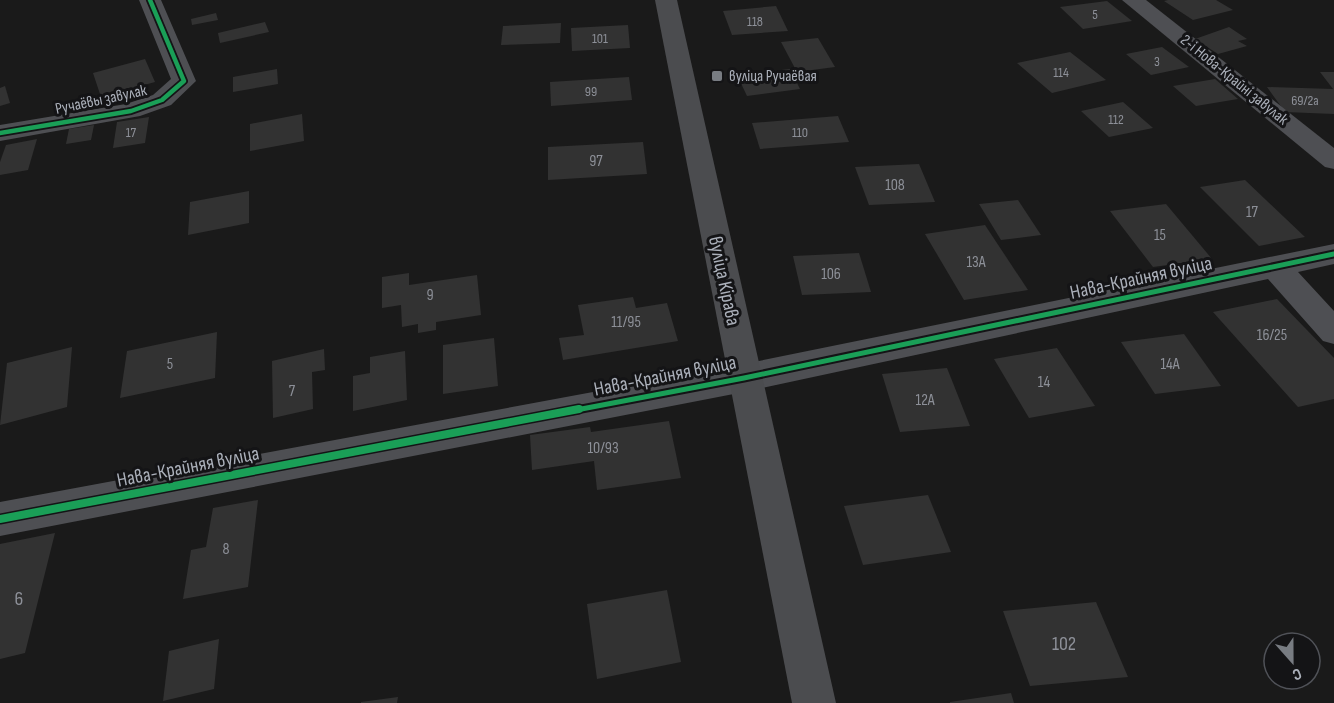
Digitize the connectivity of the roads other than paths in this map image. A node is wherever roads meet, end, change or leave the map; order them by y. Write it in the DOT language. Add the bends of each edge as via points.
graph roads {
  1 [pos="150,0"];
  2 [pos="666,0"];
  3 [pos="1134,0"];
  4 [pos="0,133"];
  5 [pos="1334,161"];
  6 [pos="1334,254"];
  7 [pos="1275,267"];
  8 [pos="1334,332"];
  9 [pos="744,378"];
  10 [pos="0,519"];
  11 [pos="814,703"];
  1 -- 4 [label="street, Ручаёвы завулак" via="184,81 173,92 131,111"];
  2 -- 9 [label="main road, вуліца Кірава"];
  3 -- 5 [label="street, 2-і Нова-Крайні завулак"];
  6 -- 7 [label="street, Нава-Крайняя вуліца"];
  7 -- 8 [label="street"];
  7 -- 9 [label="street, Нава-Крайняя вуліца"];
  9 -- 10 [label="street, Нава-Крайняя вуліца"];
  9 -- 11 [label="main road, вуліца Кірава"];
}
